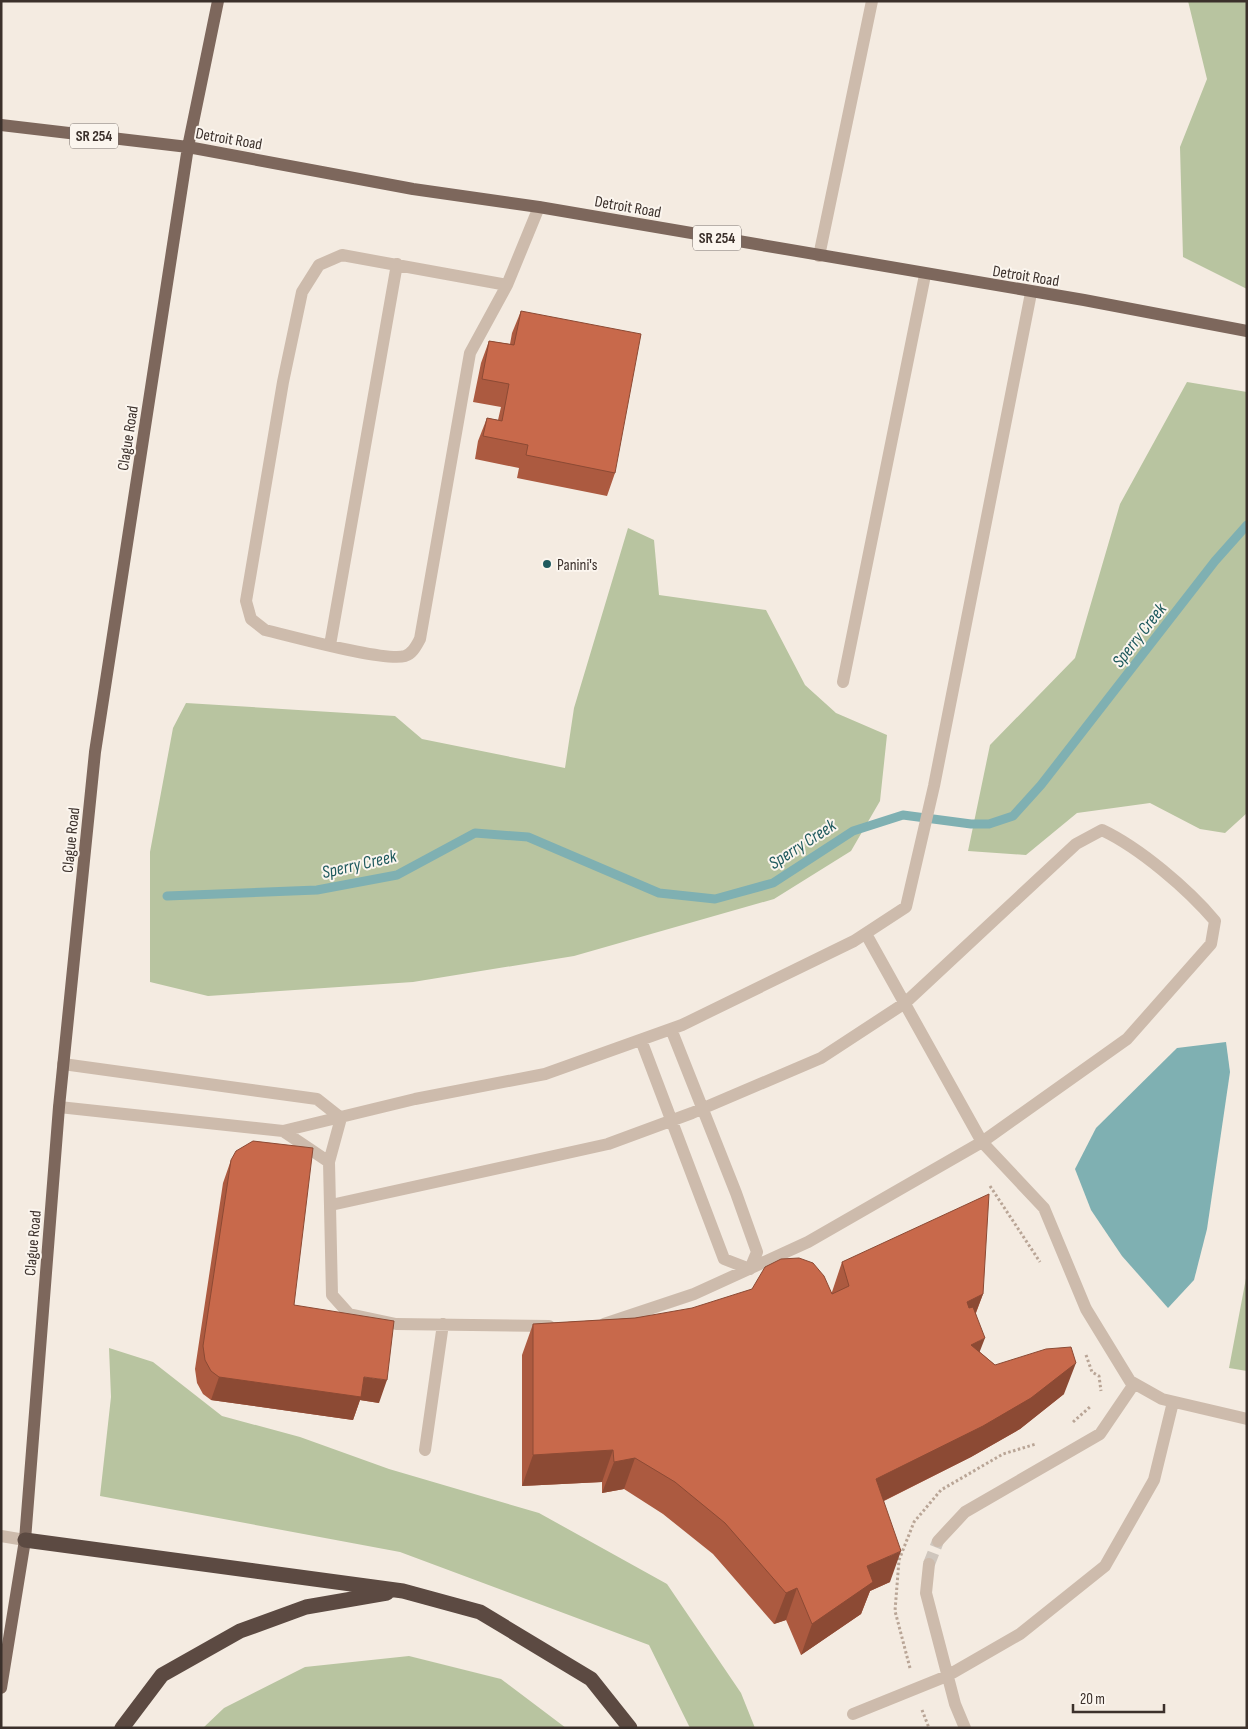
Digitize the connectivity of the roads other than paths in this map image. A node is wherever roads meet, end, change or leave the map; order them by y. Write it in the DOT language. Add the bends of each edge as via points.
graph roads {
  1 [pos="218,1"];
  2 [pos="872,1"];
  3 [pos="1,125"];
  4 [pos="188,147"];
  5 [pos="539,208"];
  6 [pos="819,256"];
  7 [pos="397,264"];
  8 [pos="925,275"];
  9 [pos="506,285"];
  10 [pos="1031,293"];
  11 [pos="1247,331"];
  12 [pos="330,645"];
  13 [pos="844,682"];
  14 [pos="866,934"];
  15 [pos="905,1003"];
  16 [pos="671,1029"];
  17 [pos="641,1040"];
  18 [pos="63,1064"];
  19 [pos="59,1107"];
  20 [pos="702,1109"];
  21 [pos="341,1118"];
  22 [pos="672,1121"];
  23 [pos="283,1132"];
  24 [pos="982,1142"];
  25 [pos="329,1162"];
  26 [pos="331,1205"];
  27 [pos="750,1269"];
  28 [pos="443,1324"];
  29 [pos="558,1326"];
  30 [pos="587,1326"];
  31 [pos="1134,1384"];
  32 [pos="1173,1402"];
  33 [pos="1247,1419"];
  34 [pos="425,1450"];
  35 [pos="1,1536"];
  36 [pos="25,1540"];
  37 [pos="938,1541"];
  38 [pos="928,1564"];
  39 [pos="403,1591"];
  40 [pos="948,1676"];
  41 [pos="1,1688"];
  42 [pos="853,1714"];
  43 [pos="122,1728"];
  44 [pos="630,1728"];
  45 [pos="965,1728"];
  1 -- 4 [label="main road, Clague Road"];
  2 -- 6 [label="lane"];
  3 -- 4 [label="main road, Detroit Road / SR 254"];
  4 -- 5 [label="main road, Detroit Road / SR 254" via="414,189"];
  4 -- 18 [label="main road, Clague Road" via="95,752"];
  5 -- 6 [label="main road, Detroit Road / SR 254"];
  5 -- 9 [label="lane"];
  6 -- 8 [label="main road, Detroit Road / SR 254"];
  7 -- 9 [label="lane"];
  7 -- 12 [label="lane"];
  7 -- 12 [label="lane" via="342,255 319,265 302,292 283,382 246,601 251,619 265,630"];
  8 -- 10 [label="main road, Detroit Road / SR 254"];
  8 -- 13 [label="lane"];
  9 -- 12 [label="lane" via="470,353 420,639 413,651 404,656 376,655"];
  10 -- 11 [label="main road, Detroit Road / SR 254"];
  10 -- 14 [label="lane" via="934,786 906,907"];
  14 -- 15 [label="lane"];
  14 -- 16 [label="lane"];
  15 -- 20 [label="lane" via="821,1058"];
  15 -- 24 [label="lane"];
  15 -- 24 [label="lane" via="1076,844 1102,830 1124,840 1200,903 1215,921 1211,944 1126,1039"];
  16 -- 17 [label="lane"];
  16 -- 20 [label="lane"];
  17 -- 21 [label="lane" via="545,1074"];
  17 -- 22 [label="lane"];
  18 -- 19 [label="main road, Clague Road"];
  18 -- 21 [label="lane" via="317,1099"];
  19 -- 23 [label="lane"];
  19 -- 36 [label="main road, Clague Road"];
  20 -- 22 [label="lane"];
  20 -- 27 [label="lane" via="757,1252"];
  21 -- 23 [label="lane"];
  21 -- 25 [label="lane"];
  22 -- 26 [label="lane" via="608,1144"];
  22 -- 27 [label="lane" via="724,1259"];
  23 -- 25 [label="lane"];
  24 -- 27 [label="lane" via="808,1242"];
  24 -- 31 [label="lane" via="1044,1208 1086,1309"];
  25 -- 26 [label="lane"];
  26 -- 28 [label="lane" via="332,1295 349,1314 396,1324"];
  27 -- 30 [label="lane" via="694,1294 597,1327"];
  28 -- 29 [label="lane"];
  28 -- 34 [label="lane"];
  31 -- 32 [label="lane"];
  31 -- 37 [label="lane" via="1100,1434 965,1512"];
  32 -- 33 [label="lane"];
  32 -- 40 [label="lane" via="1154,1480 1105,1566 1020,1634"];
  35 -- 36 [label="lane"];
  36 -- 39 [label="highway"];
  36 -- 41 [label="main road, Clague Road"];
  38 -- 40 [label="lane" via="926,1593"];
  39 -- 43 [label="highway" via="306,1606 240,1631 162,1675"];
  39 -- 44 [label="highway" via="480,1612 591,1678"];
  40 -- 42 [label="lane"];
  40 -- 45 [label="lane"];
}
